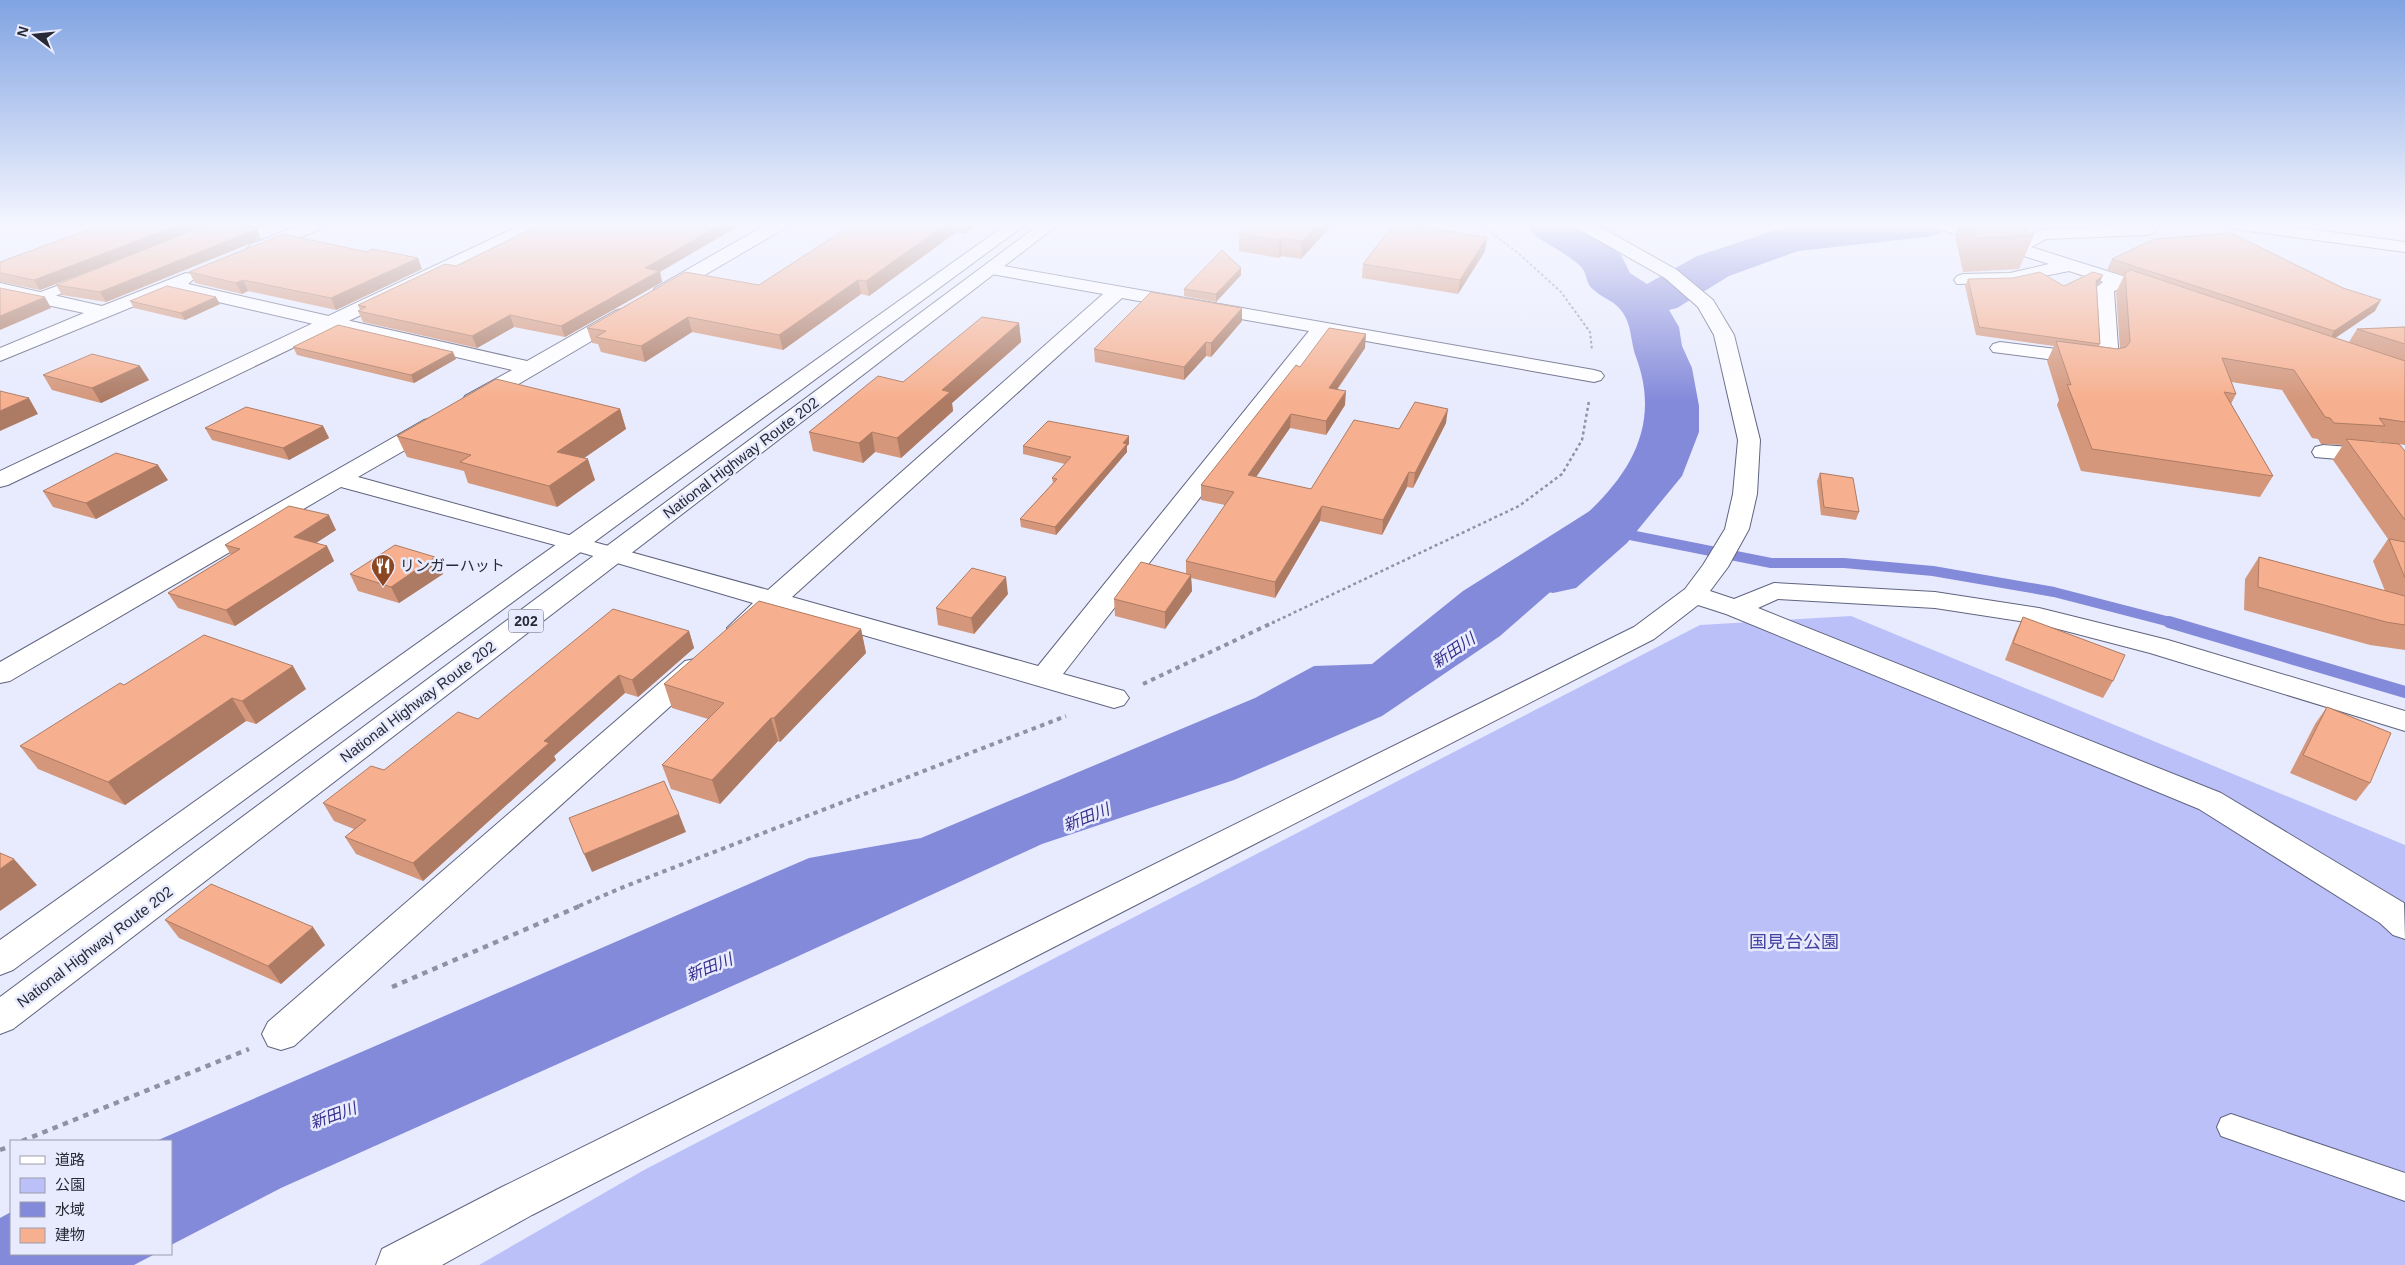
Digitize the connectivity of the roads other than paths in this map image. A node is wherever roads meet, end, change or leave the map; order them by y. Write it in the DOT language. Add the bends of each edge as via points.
graph roads {
  1 [pos="75,283"];
  2 [pos="413,283"];
  3 [pos="677,283"];
  4 [pos="936,283"];
  5 [pos="973,283"];
  6 [pos="1072,283"];
  7 [pos="1682,283"];
  8 [pos="2116,283"];
  9 [pos="2127,283"];
  10 [pos="170,284"];
  11 [pos="0,289"];
  12 [pos="1118,291"];
  13 [pos="38,298"];
  14 [pos="2176,300"];
  15 [pos="104,312"];
  16 [pos="332,322"];
  17 [pos="1323,327"];
  18 [pos="2000,348"];
  19 [pos="0,355"];
  20 [pos="530,368"];
  21 [pos="1594,376"];
  22 [pos="2323,452"];
  23 [pos="2405,458"];
  24 [pos="338,479"];
  25 [pos="0,480"];
  26 [pos="574,543"];
  27 [pos="614,554"];
  28 [pos="1694,595"];
  29 [pos="771,601"];
  30 [pos="1735,608"];
  31 [pos="0,674"];
  32 [pos="1043,678"];
  33 [pos="1114,698"];
  34 [pos="2405,721"];
  35 [pos="2405,925"];
  36 [pos="0,960"];
  37 [pos="0,1018"];
  38 [pos="281,1034"];
  39 [pos="2231,1127"];
  40 [pos="2405,1187"];
  41 [pos="398,1265"];
  1 -- 13 [label="lane"];
  2 -- 16 [label="main road"];
  3 -- 20 [label="main road"];
  4 -- 26 [label="main road, National Highway Route 202 / 202"];
  5 -- 27 [label="main road, National Highway Route 202 / 202"];
  6 -- 12 [label="main road"];
  7 -- 28 [label="main road" via="1706,304 1724,335 1749,440 1745,494 1737,529 1716,567"];
  8 -- 18 [label="main road" via="2104,288 2109,360"];
  9 -- 14 [label="main road"];
  10 -- 15 [label="main road"];
  10 -- 16 [label="main road"];
  11 -- 13 [label="main road"];
  12 -- 17 [label="main road"];
  12 -- 29 [label="main road"];
  13 -- 15 [label="main road"];
  15 -- 19 [label="main road"];
  16 -- 20 [label="main road"];
  16 -- 25 [label="main road"];
  17 -- 21 [label="main road"];
  17 -- 32 [label="main road"];
  20 -- 24 [label="main road"];
  22 -- 23 [label="main road"];
  24 -- 26 [label="main road"];
  24 -- 31 [label="main road"];
  26 -- 27 [label="main road"];
  26 -- 36 [label="main road, National Highway Route 202 / 202"];
  27 -- 29 [label="main road"];
  27 -- 37 [label="main road, National Highway Route 202 / 202"];
  28 -- 30 [label="main road"];
  28 -- 41 [label="main road" via="1644,633 517,1201"];
  29 -- 32 [label="main road"];
  29 -- 38 [label="main road"];
  30 -- 34 [label="main road" via="1774,591 1935,600 2039,616 2158,646"];
  30 -- 35 [label="main road" via="2210,801 2392,913"];
  32 -- 33 [label="main road"];
  39 -- 40 [label="lane"];
}
